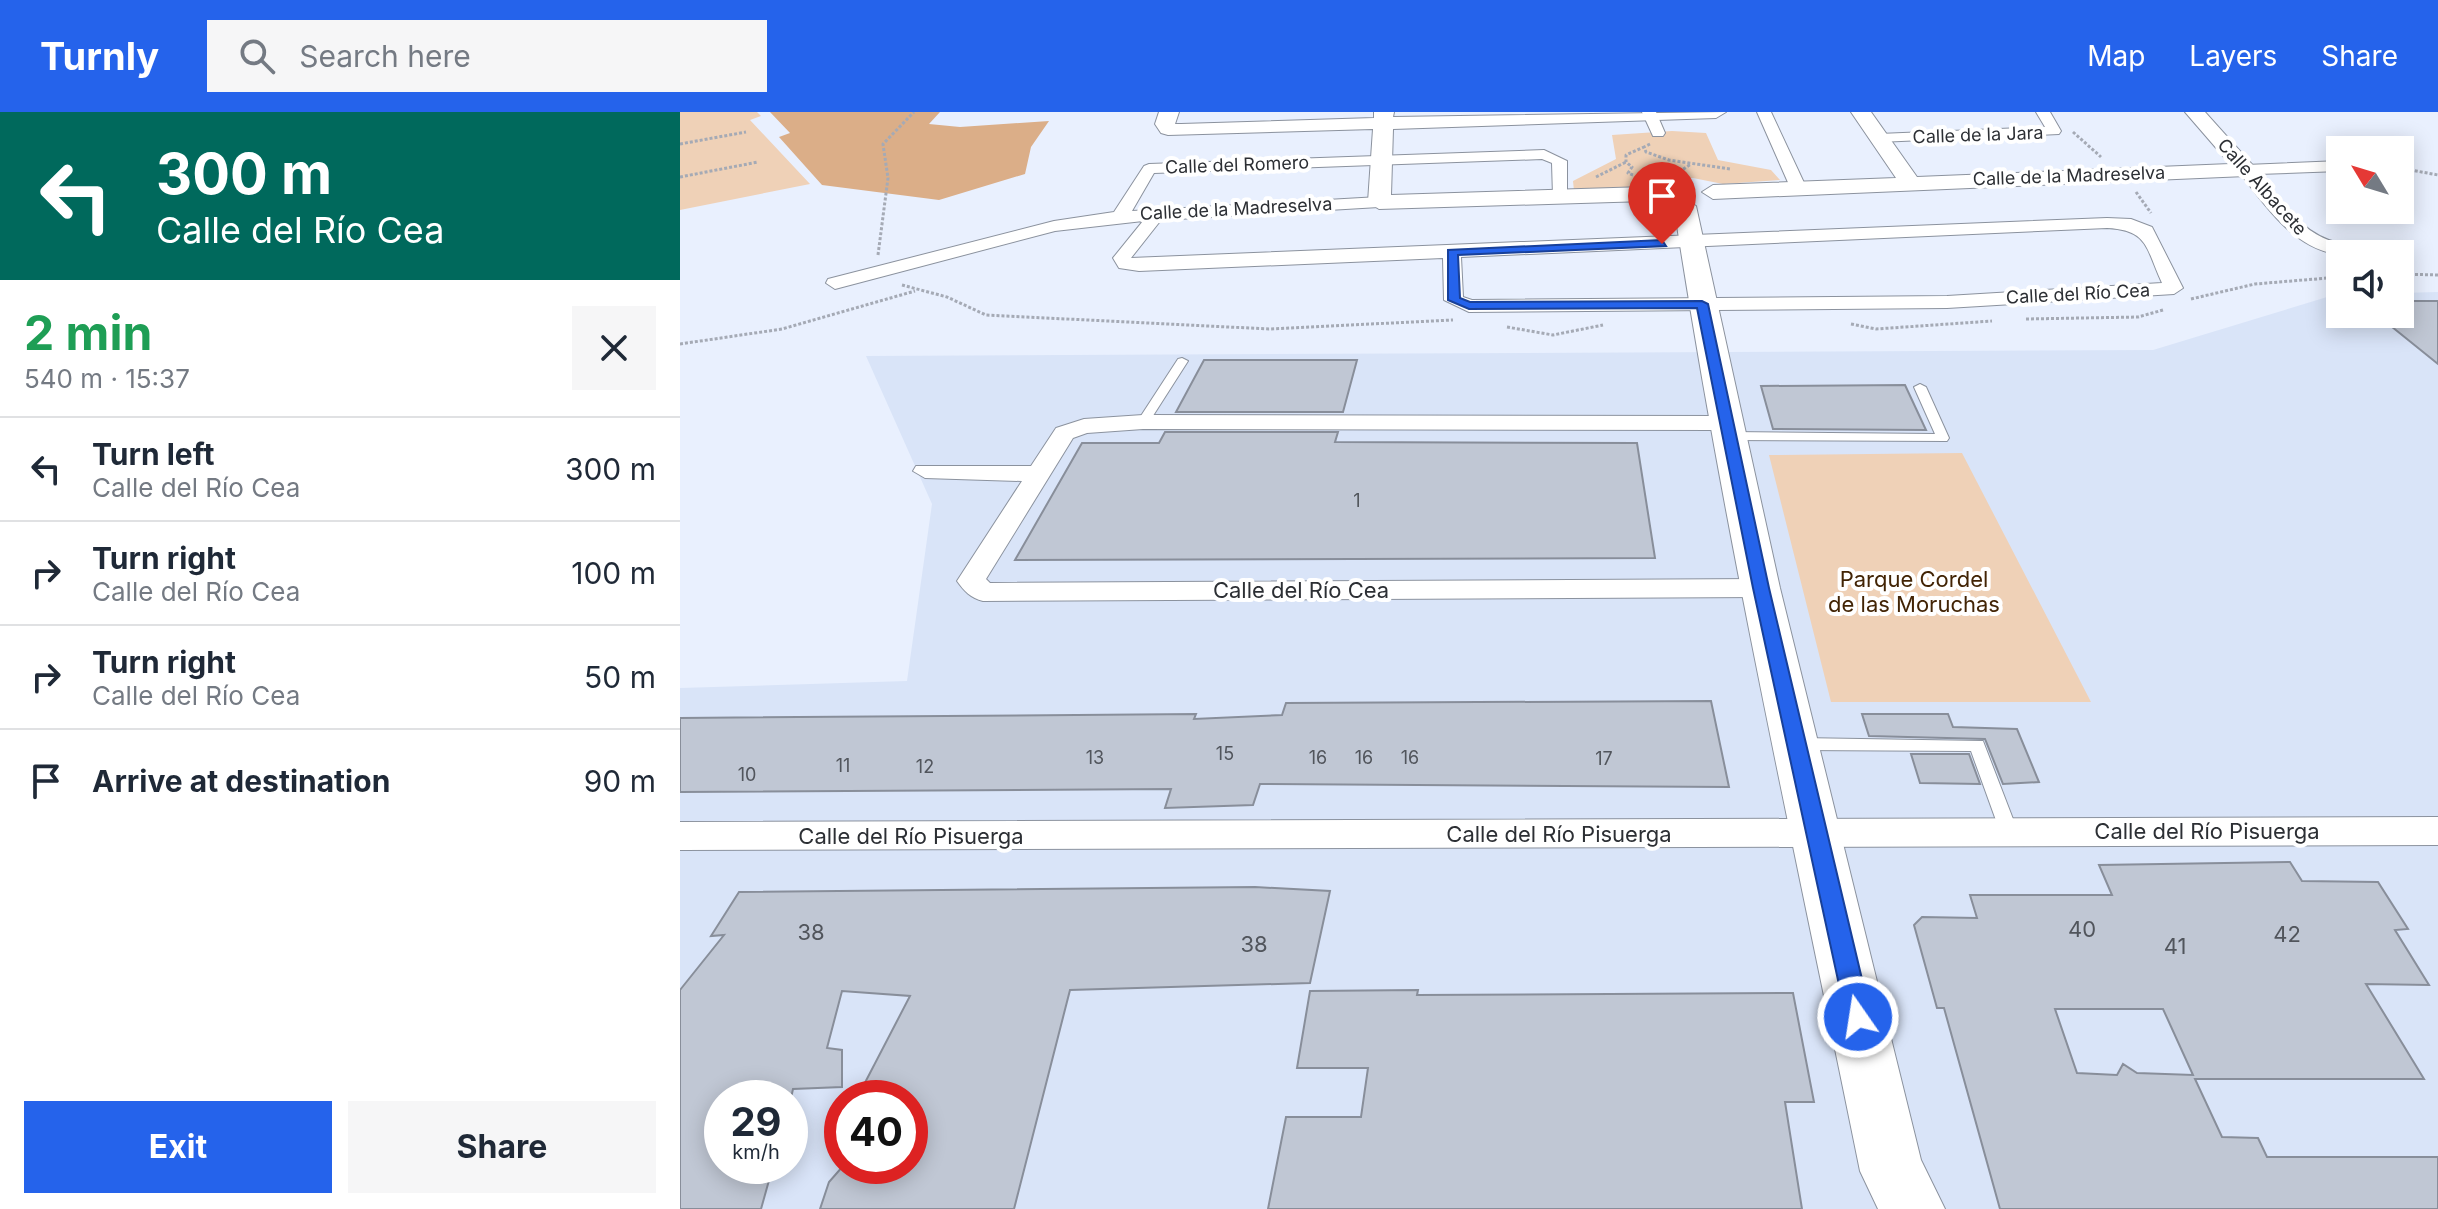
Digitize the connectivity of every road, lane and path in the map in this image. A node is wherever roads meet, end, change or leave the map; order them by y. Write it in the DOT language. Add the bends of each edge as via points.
graph roads {
  1 [pos="914,112"];
  2 [pos="1716,112"];
  3 [pos="1764,112"];
  4 [pos="1861,112"];
  5 [pos="2043,112"];
  6 [pos="2195,112"];
  7 [pos="1384,118"];
  8 [pos="1169,120"];
  9 [pos="1653,120"];
  10 [pos="746,132"];
  11 [pos="1879,138"];
  12 [pos="680,144"];
  13 [pos="1644,147"];
  14 [pos="1380,159"];
  15 [pos="758,162"];
  16 [pos="2326,167"];
  17 [pos="2246,170"];
  18 [pos="1736,171"];
  19 [pos="2414,171"];
  20 [pos="2438,175"];
  21 [pos="680,177"];
  22 [pos="1910,182"];
  23 [pos="1798,187"];
  24 [pos="1682,193"];
  25 [pos="1561,196"];
  26 [pos="1379,202"];
  27 [pos="1158,213"];
  28 [pos="1121,215"];
  29 [pos="2326,246"];
  30 [pos="1452,252"];
  31 [pos="876,272"];
  32 [pos="2414,274"];
  33 [pos="2438,275"];
  34 [pos="835,283"];
  35 [pos="916,291"];
  36 [pos="1702,304"];
  37 [pos="680,344"];
  38 [pos="1182,361"];
  39 [pos="1920,387"];
  40 [pos="1143,422"];
  41 [pos="1728,429"];
  42 [pos="925,471"];
  43 [pos="1038,474"];
  44 [pos="1761,588"];
  45 [pos="1798,744"];
  46 [pos="2438,831"];
  47 [pos="2009,832"];
  48 [pos="1817,833"];
  49 [pos="680,836"];
  50 [pos="1899,1196"];
  1 -- 31 [label="path" via="883,144 888,178"];
  2 -- 9 [label="street"];
  3 -- 23 [label="street"];
  4 -- 11 [label="street, Calle de la Jara"];
  5 -- 11 [label="street, Calle de la Jara" via="2054,131"];
  6 -- 17 [label="street, Calle Albacete"];
  7 -- 8 [label="street"];
  7 -- 9 [label="street"];
  7 -- 14 [label="street"];
  9 -- 13 [label="path" via="1660,139"];
  10 -- 12 [label="path"];
  11 -- 22 [label="street, Calle de la Jara"];
  13 -- 24 [label="path" via="1657,156"];
  13 -- 24 [label="path" via="1626,155 1632,167 1628,173"];
  14 -- 25 [label="street, Calle del Romero" via="1544,154 1559,161"];
  14 -- 26 [label="street"];
  14 -- 28 [label="street, Calle del Romero" via="1149,169"];
  15 -- 21 [label="path"];
  16 -- 17 [label="street, Calle de la Madreselva"];
  17 -- 22 [label="street, Calle de la Madreselva"];
  17 -- 29 [label="street, Calle Albacete" via="2313,243"];
  18 -- 24 [label="path"];
  19 -- 20 [label="path"];
  22 -- 23 [label="street, Calle de la Madreselva"];
  23 -- 24 [label="street, Calle de la Madreselva"];
  24 -- 25 [label="street, Calle de la Madreselva"];
  24 -- 30 [label="street, Calle del Río Cea"];
  24 -- 36 [label="street"];
  24 -- 36 [label="street, Calle del Río Cea" via="2131,224 2146,231 2174,288 1947,302"];
  25 -- 26 [label="street, Calle de la Madreselva"];
  26 -- 27 [label="street, Calle de la Madreselva"];
  27 -- 28 [label="street, Calle de la Madreselva"];
  27 -- 30 [label="street, Calle del Río Cea" via="1122,258 1125,264"];
  28 -- 31 [label="street, Calle de la Madreselva" via="1054,226"];
  30 -- 36 [label="street, Calle del Río Cea" via="1454,300 1469,306"];
  31 -- 34 [label="street, Calle de la Madreselva"];
  32 -- 33 [label="path"];
  35 -- 37 [label="path" via="782,329"];
  36 -- 41 [label="street"];
  38 -- 40 [label="lane"];
  39 -- 41 [label="lane" via="1943,438"];
  40 -- 41 [label="street, Calle del Río Cea"];
  40 -- 43 [label="street, Calle del Río Cea" via="1084,426 1064,433"];
  41 -- 44 [label="street"];
  42 -- 43 [label="street"];
  43 -- 44 [label="street, Calle del Río Cea" via="971,581 983,592"];
  44 -- 45 [label="street"];
  45 -- 47 [label="lane" via="1977,745"];
  45 -- 48 [label="street"];
  46 -- 47 [label="street, Calle del Río Pisuerga"];
  47 -- 48 [label="street, Calle del Río Pisuerga"];
  48 -- 49 [label="street, Calle del Río Pisuerga"];
  48 -- 50 [label="street"];
}
